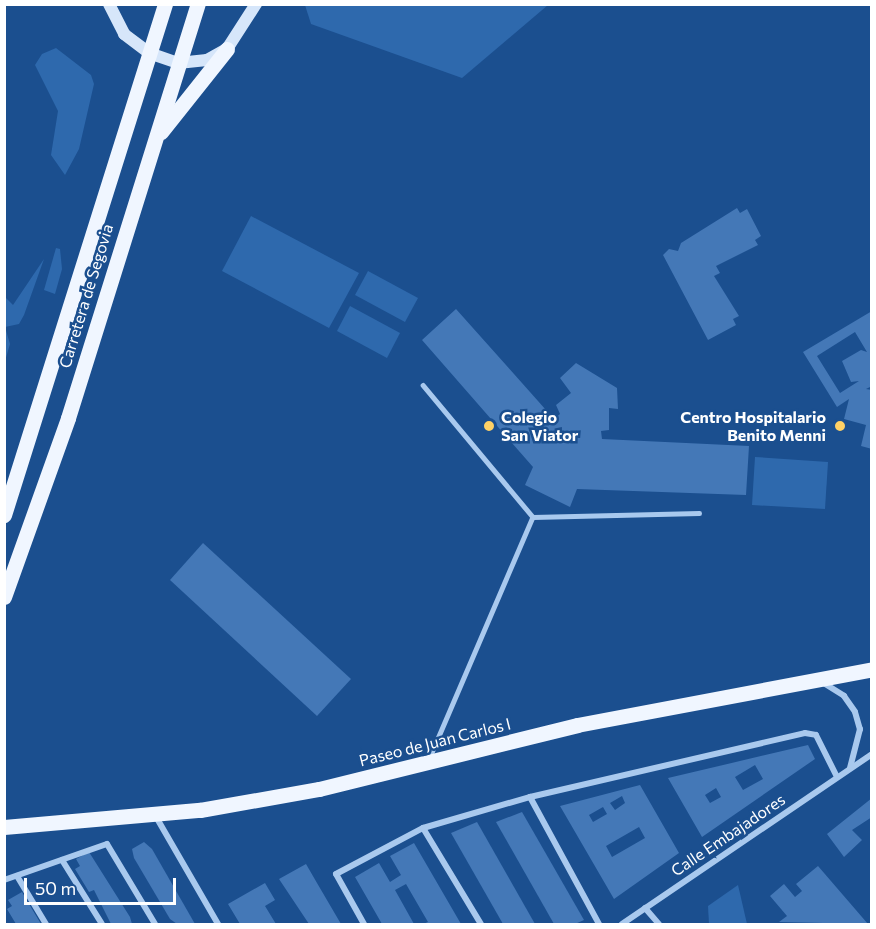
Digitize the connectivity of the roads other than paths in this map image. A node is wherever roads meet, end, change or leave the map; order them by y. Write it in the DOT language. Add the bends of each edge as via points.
graph roads {
  1 [pos="109,4"];
  2 [pos="165,4"];
  3 [pos="198,4"];
  4 [pos="256,4"];
  5 [pos="227,49"];
  6 [pos="149,53"];
  7 [pos="178,63"];
  8 [pos="152,144"];
  9 [pos="423,385"];
  10 [pos="699,513"];
  11 [pos="4,515"];
  12 [pos="533,517"];
  13 [pos="4,597"];
  14 [pos="872,669"];
  15 [pos="814,677"];
  16 [pos="872,754"];
  17 [pos="428,762"];
  18 [pos="850,768"];
  19 [pos="837,777"];
  20 [pos="530,797"];
  21 [pos="155,814"];
  22 [pos="4,827"];
  23 [pos="423,828"];
  24 [pos="62,860"];
  25 [pos="17,876"];
  26 [pos="4,880"];
  27 [pos="645,908"];
  28 [pos="46,924"];
  29 [pos="102,924"];
  30 [pos="155,924"];
  31 [pos="218,924"];
  32 [pos="364,924"];
  33 [pos="482,924"];
  34 [pos="599,924"];
  35 [pos="622,924"];
  36 [pos="659,924"];
  1 -- 6 [label="street" via="124,34"];
  2 -- 6 [label="main road, Carretera de Segovia"];
  3 -- 7 [label="main road, Carretera de Segovia"];
  4 -- 5 [label="street"];
  5 -- 7 [label="street" via="207,60"];
  5 -- 8 [label="main road"];
  6 -- 7 [label="street"];
  6 -- 11 [label="main road, Carretera de Segovia"];
  7 -- 8 [label="main road, Carretera de Segovia"];
  8 -- 13 [label="main road, Carretera de Segovia" via="60,440"];
  9 -- 12 [label="lane"];
  10 -- 12 [label="lane"];
  12 -- 17 [label="lane"];
  14 -- 15 [label="main road, Paseo de Juan Carlos I"];
  15 -- 17 [label="main road, Paseo de Juan Carlos I" via="577,725"];
  15 -- 18 [label="street" via="844,696 855,712 860,729"];
  16 -- 18 [label="street, Calle Embajadores"];
  17 -- 21 [label="main road, Paseo de Juan Carlos I" via="319,789"];
  18 -- 19 [label="street, Calle Embajadores"];
  19 -- 20 [label="street" via="816,735 805,733"];
  19 -- 27 [label="street, Calle Embajadores"];
  20 -- 23 [label="street"];
  20 -- 34 [label="street"];
  21 -- 22 [label="main road, Paseo de Juan Carlos I"];
  21 -- 31 [label="street"];
  23 -- 32 [label="street" via="336,874"];
  23 -- 33 [label="street"];
  24 -- 25 [label="street"];
  24 -- 29 [label="street"];
  24 -- 30 [label="street" via="108,844"];
  25 -- 26 [label="street"];
  25 -- 28 [label="street"];
  27 -- 35 [label="street, Calle Embajadores"];
  27 -- 36 [label="street"];
}
